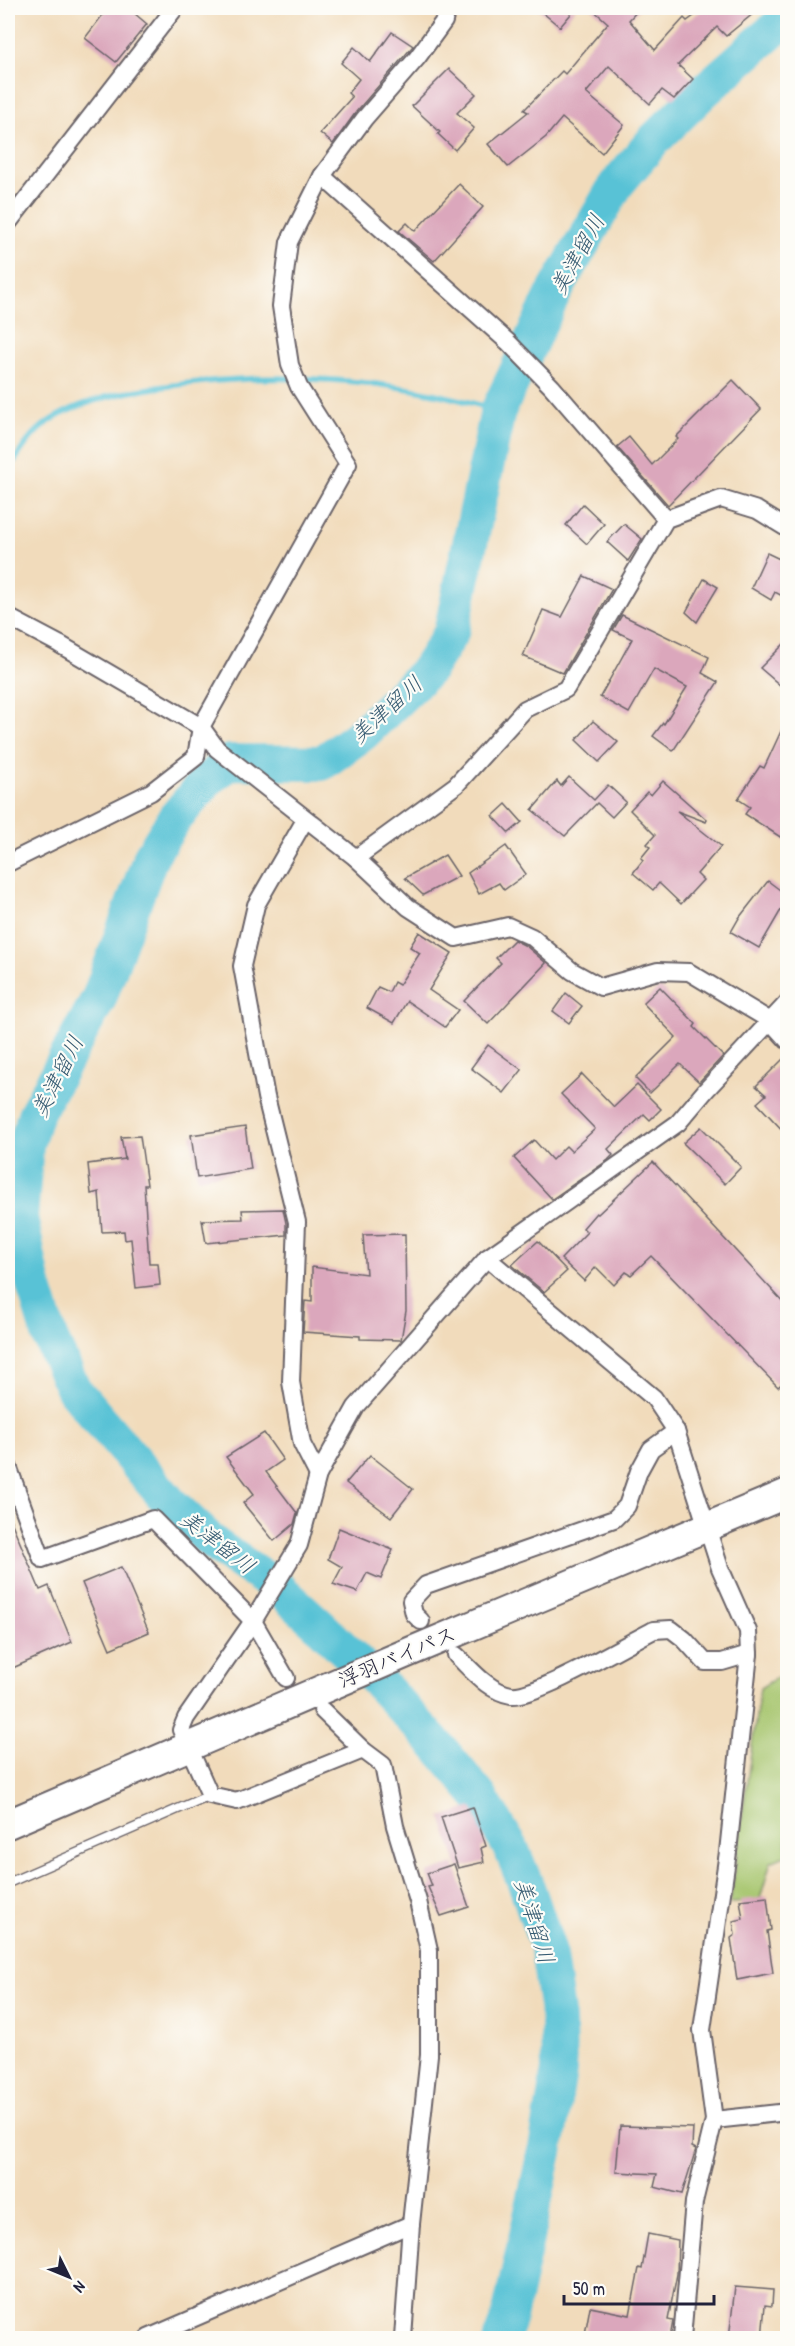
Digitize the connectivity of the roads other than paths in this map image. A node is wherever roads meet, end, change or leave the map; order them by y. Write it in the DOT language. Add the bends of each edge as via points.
graph roads {
  1 [pos="174,8"];
  2 [pos="447,8"];
  3 [pos="322,176"];
  4 [pos="8,223"];
  5 [pos="666,519"];
  6 [pos="788,529"];
  7 [pos="8,617"];
  8 [pos="201,727"];
  9 [pos="305,820"];
  10 [pos="356,858"];
  11 [pos="8,863"];
  12 [pos="788,1002"];
  13 [pos="769,1020"];
  14 [pos="788,1041"];
  15 [pos="487,1258"];
  16 [pos="676,1431"];
  17 [pos="8,1466"];
  18 [pos="318,1475"];
  19 [pos="788,1493"];
  20 [pos="707,1528"];
  21 [pos="253,1621"];
  22 [pos="421,1621"];
  23 [pos="749,1654"];
  24 [pos="456,1655"];
  25 [pos="286,1678"];
  26 [pos="322,1710"];
  27 [pos="188,1746"];
  28 [pos="363,1750"];
  29 [pos="210,1795"];
  30 [pos="8,1824"];
  31 [pos="8,1883"];
  32 [pos="788,2112"];
  33 [pos="714,2120"];
  34 [pos="411,2224"];
  35 [pos="148,2338"];
  36 [pos="403,2338"];
  37 [pos="682,2338"];
  1 -- 4 [label="street"];
  2 -- 3 [label="street" via="444,21 417,58 364,119"];
  3 -- 5 [label="street" via="507,342 552,387"];
  3 -- 8 [label="street" via="289,242 281,306 295,379 348,464"];
  5 -- 6 [label="street" via="721,499 757,510"];
  5 -- 10 [label="street" via="566,689 525,709 456,785"];
  7 -- 8 [label="street"];
  8 -- 9 [label="street" via="217,749"];
  8 -- 11 [label="street" via="196,757 151,792"];
  9 -- 10 [label="street"];
  9 -- 18 [label="street" via="256,905 242,966 266,1097 297,1222 291,1382 302,1444"];
  10 -- 13 [label="street" via="408,907 456,938 508,926 532,937 572,971 601,987 658,971 689,972"];
  12 -- 13 [label="street"];
  13 -- 14 [label="street"];
  13 -- 15 [label="street" via="678,1123"];
  15 -- 16 [label="street" via="654,1398"];
  15 -- 18 [label="street" via="356,1407"];
  16 -- 20 [label="street"];
  16 -- 22 [label="street" via="651,1449 627,1506 614,1520 426,1585 411,1601 414,1614"];
  17 -- 21 [label="street" via="42,1559 153,1519"];
  18 -- 21 [label="street" via="300,1545"];
  19 -- 20 [label="highway, 浮羽バイパス"];
  20 -- 23 [label="street" via="748,1631"];
  20 -- 27 [label="highway, 浮羽バイパス"];
  21 -- 25 [label="street"];
  21 -- 27 [label="street" via="186,1718 182,1730"];
  23 -- 24 [label="street" via="722,1662 705,1662 671,1629 654,1630 538,1690 513,1695 490,1688"];
  23 -- 33 [label="street" via="728,1852 702,2030"];
  26 -- 28 [label="street"];
  27 -- 29 [label="street"];
  27 -- 30 [label="highway, 浮羽バイパス"];
  28 -- 29 [label="street" via="237,1801"];
  28 -- 34 [label="street" via="383,1765 395,1826 429,1950 429,2055"];
  29 -- 31 [label="lane"];
  32 -- 33 [label="street"];
  33 -- 37 [label="street" via="694,2202"];
  34 -- 35 [label="street"];
  34 -- 36 [label="street"];
}
